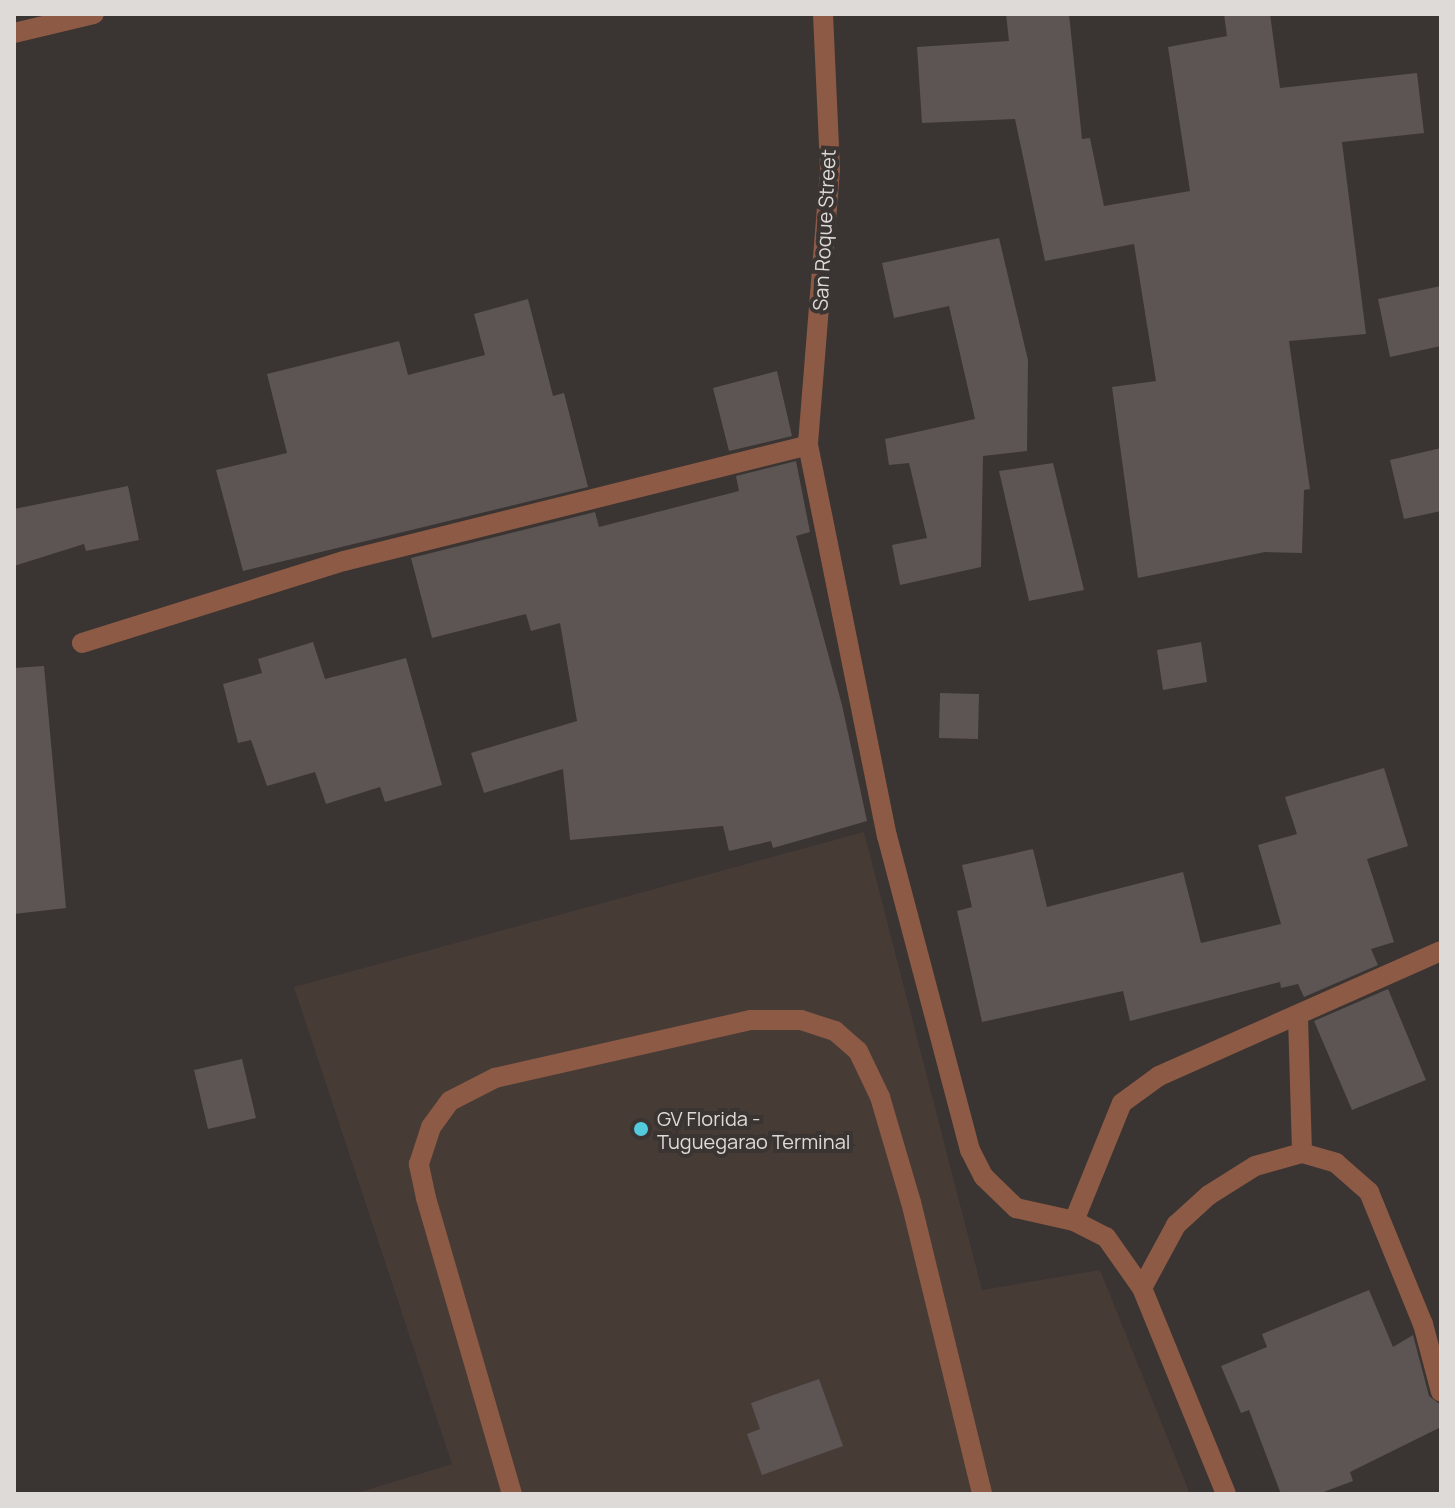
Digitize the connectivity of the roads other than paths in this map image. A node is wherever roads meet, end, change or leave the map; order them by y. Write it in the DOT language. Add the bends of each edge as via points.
graph roads {
  1 [pos="94,14"];
  2 [pos="823,14"];
  3 [pos="14,33"];
  4 [pos="808,445"];
  5 [pos="82,643"];
  6 [pos="1441,951"];
  7 [pos="1298,1017"];
  8 [pos="1302,1153"];
  9 [pos="1074,1221"];
  10 [pos="1142,1288"];
  11 [pos="1441,1392"];
  12 [pos="512,1494"];
  13 [pos="982,1494"];
  14 [pos="1226,1494"];
  1 -- 3 [label="street"];
  2 -- 4 [label="street, San Roque Street" via="830,170"];
  4 -- 5 [label="street" via="344,561"];
  4 -- 9 [label="street, San Roque Street" via="887,836 970,1150 984,1177 1016,1208"];
  6 -- 7 [label="street"];
  7 -- 8 [label="street"];
  7 -- 9 [label="street" via="1159,1076 1122,1103"];
  8 -- 10 [label="street" via="1255,1166 1209,1195 1176,1225"];
  8 -- 11 [label="street" via="1336,1163 1369,1192 1423,1324"];
  9 -- 10 [label="street, San Roque Street" via="1106,1237"];
  10 -- 14 [label="street, San Roque Street"];
  12 -- 13 [label="street" via="426,1198 419,1164 431,1127 450,1101 495,1078 751,1020 801,1020 835,1031 858,1051 880,1097"];
}
